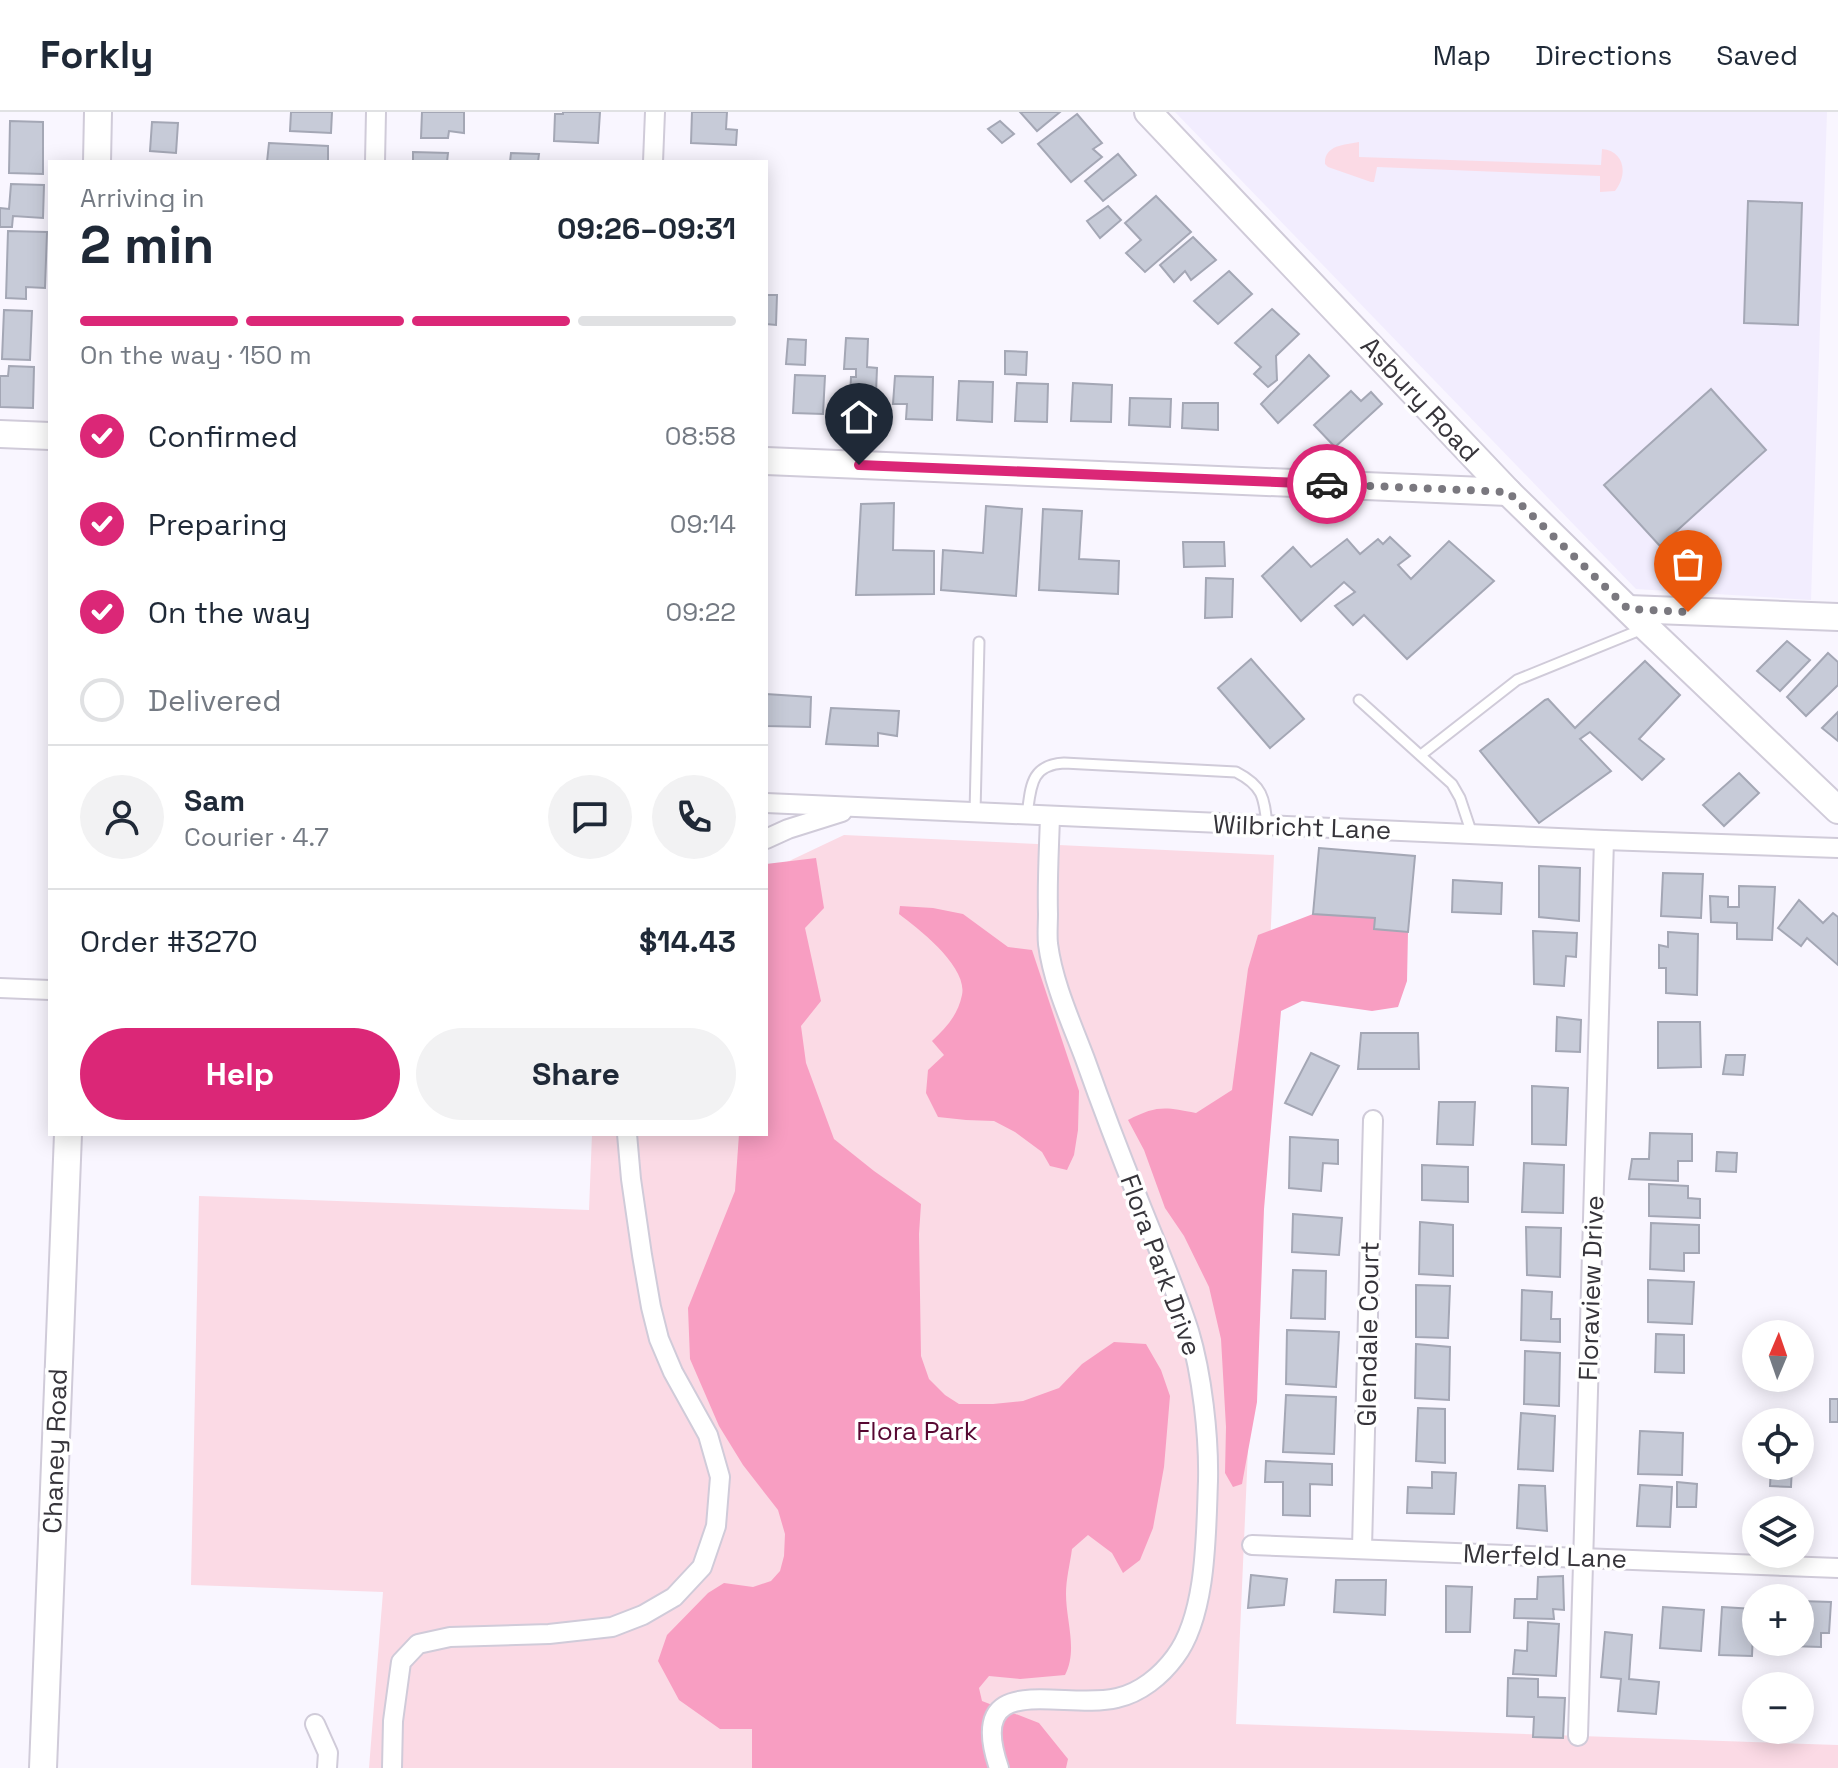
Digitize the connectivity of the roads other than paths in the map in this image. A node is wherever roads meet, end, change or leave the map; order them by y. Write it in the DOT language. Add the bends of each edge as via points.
graph roads {
  1 [pos="98,112"];
  2 [pos="376,112"];
  3 [pos="655,112"];
  4 [pos="1148,112"];
  5 [pos="97,160"];
  6 [pos="375,160"];
  7 [pos="653,160"];
  8 [pos="0,434"];
  9 [pos="48,436"];
  10 [pos="768,461"];
  11 [pos="1508,492"];
  12 [pos="1628,609"];
  13 [pos="1838,617"];
  14 [pos="1647,628"];
  15 [pos="979,642"];
  16 [pos="1359,700"];
  17 [pos="1421,755"];
  18 [pos="768,803"];
  19 [pos="856,807"];
  20 [pos="1838,810"];
  21 [pos="975,813"];
  22 [pos="1027,815"];
  23 [pos="1050,817"];
  24 [pos="1267,825"];
  25 [pos="1472,834"];
  26 [pos="768,838"];
  27 [pos="1604,840"];
  28 [pos="1838,848"];
  29 [pos="0,988"];
  30 [pos="48,990"];
  31 [pos="1373,1120"];
  32 [pos="68,1136"];
  33 [pos="627,1136"];
  34 [pos="1252,1545"];
  35 [pos="1362,1548"];
  36 [pos="1583,1558"];
  37 [pos="1838,1568"];
  38 [pos="315,1724"];
  39 [pos="1578,1736"];
  40 [pos="43,1768"];
  41 [pos="327,1768"];
  42 [pos="392,1768"];
  43 [pos="999,1768"];
  1 -- 5 [label="street"];
  2 -- 6 [label="street"];
  3 -- 7 [label="street"];
  4 -- 11 [label="street, Asbury Road"];
  8 -- 9 [label="street"];
  10 -- 11 [label="street"];
  11 -- 12 [label="street, Asbury Road"];
  12 -- 13 [label="street"];
  12 -- 14 [label="street, Asbury Road"];
  14 -- 17 [label="lane" via="1517,680"];
  14 -- 20 [label="street, Asbury Road"];
  15 -- 21 [label="lane"];
  16 -- 17 [label="lane"];
  17 -- 25 [label="lane" via="1452,784"];
  18 -- 19 [label="street, Wilbricht Lane"];
  19 -- 21 [label="street, Wilbricht Lane"];
  19 -- 26 [label="street"];
  21 -- 22 [label="street, Wilbricht Lane"];
  22 -- 23 [label="street, Wilbricht Lane"];
  22 -- 24 [label="lane" via="1039,770 1064,763 1236,772 1250,779 1264,798"];
  23 -- 24 [label="street, Wilbricht Lane"];
  23 -- 43 [label="street, Flora Park Drive" via="1048,944 1075,1032 1189,1332 1208,1463 1206,1525 1200,1593 1175,1658 1143,1688 1120,1698 1026,1699 1005,1706 990,1732"];
  24 -- 25 [label="street, Wilbricht Lane"];
  25 -- 27 [label="street, Wilbricht Lane"];
  27 -- 28 [label="street, Wilbricht Lane"];
  27 -- 36 [label="street, Floraview Drive"];
  29 -- 30 [label="street"];
  31 -- 35 [label="street, Glendale Court"];
  32 -- 40 [label="street, Chaney Road"];
  33 -- 42 [label="street" via="659,1339 708,1435 720,1477 716,1526 702,1567 674,1597 612,1627 450,1637 418,1644 401,1662"];
  34 -- 35 [label="street, Merfeld Lane"];
  35 -- 36 [label="street, Merfeld Lane"];
  36 -- 37 [label="street, Merfeld Lane"];
  36 -- 39 [label="street, Floraview Drive"];
  38 -- 41 [label="street" via="328,1753"];
}
